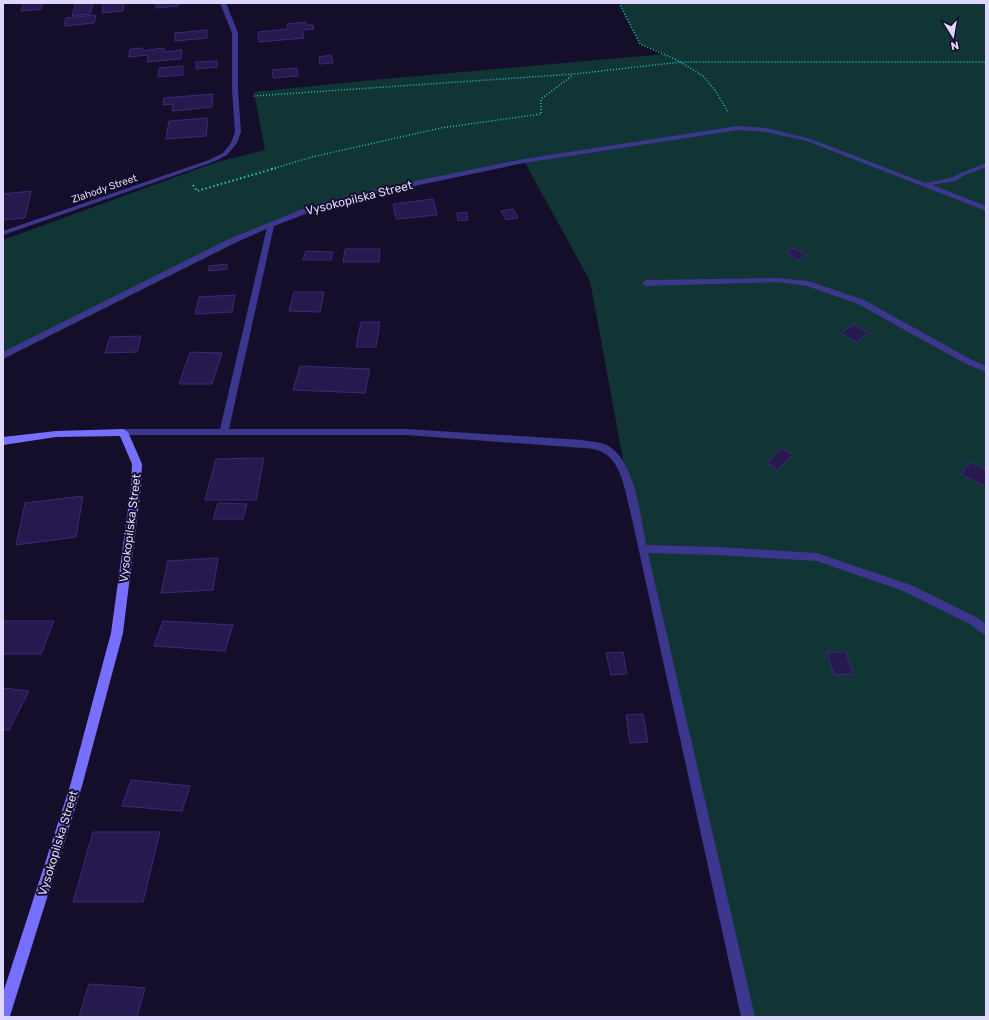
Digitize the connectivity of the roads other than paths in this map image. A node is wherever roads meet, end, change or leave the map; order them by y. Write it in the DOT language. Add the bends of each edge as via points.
graph roads {
  1 [pos="224,3"];
  2 [pos="986,165"];
  3 [pos="926,184"];
  4 [pos="986,209"];
  5 [pos="271,225"];
  6 [pos="3,233"];
  7 [pos="646,283"];
  8 [pos="3,356"];
  9 [pos="986,369"];
  10 [pos="224,431"];
  11 [pos="123,432"];
  12 [pos="3,441"];
  13 [pos="642,550"];
  14 [pos="986,631"];
  15 [pos="3,1016"];
  16 [pos="748,1017"];
  1 -- 6 [label="street, Zlahody Street" via="235,33 238,132 234,143 225,154 203,164"];
  2 -- 3 [label="street" via="953,180"];
  3 -- 4 [label="street, Vysokopilska Street"];
  3 -- 5 [label="street, Vysokopilska Street" via="808,140 766,130 738,128 524,161 367,194 313,208"];
  5 -- 8 [label="street, Vysokopilska Street" via="232,241"];
  5 -- 10 [label="street"];
  7 -- 9 [label="street" via="777,280 808,284 861,302"];
  10 -- 11 [label="street"];
  10 -- 13 [label="street" via="406,432 582,444 607,450 620,462 627,481"];
  11 -- 12 [label="street" via="56,434"];
  11 -- 15 [label="street, Vysokopilska Street" via="137,464 116,634 76,786"];
  13 -- 14 [label="street" via="718,551 817,557 908,588 974,621"];
  13 -- 16 [label="street"];
}
